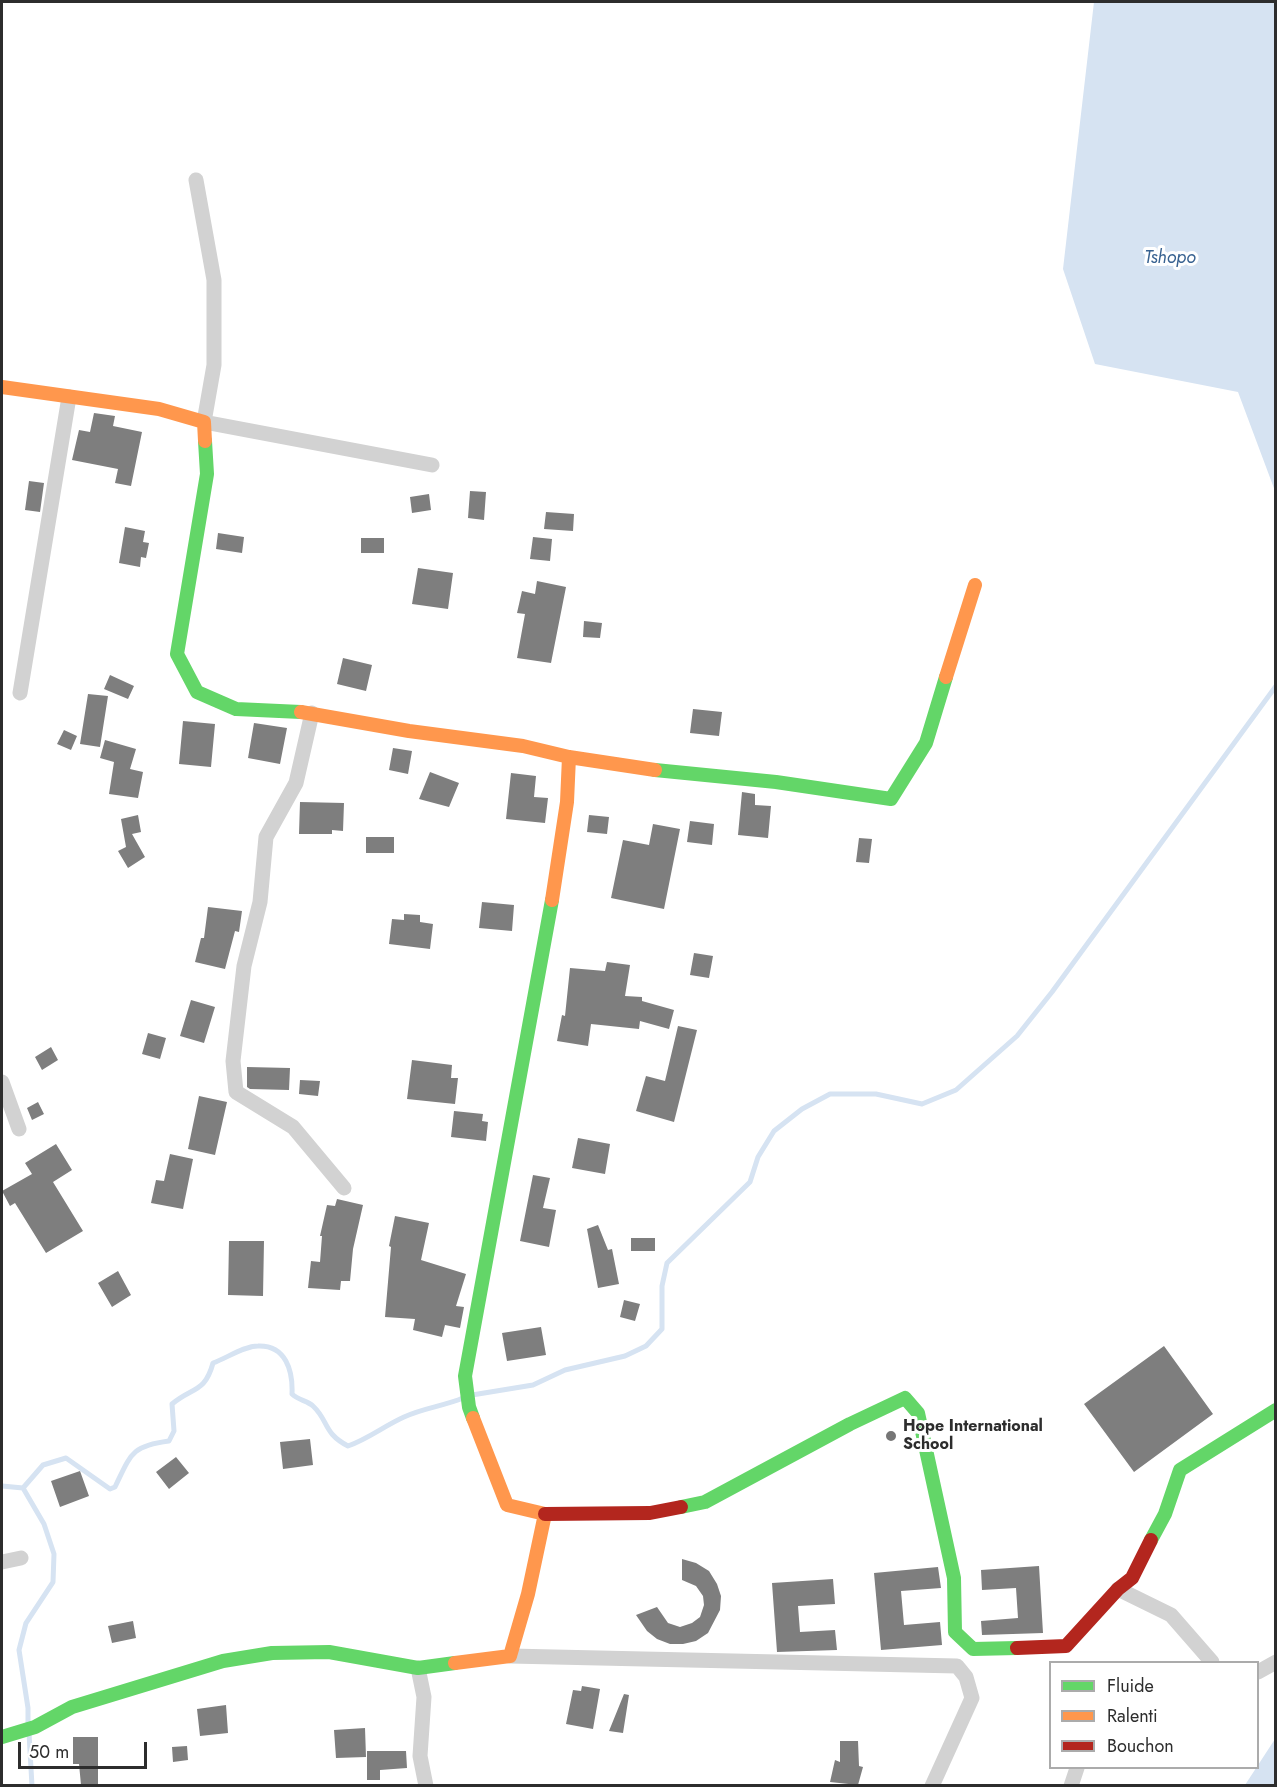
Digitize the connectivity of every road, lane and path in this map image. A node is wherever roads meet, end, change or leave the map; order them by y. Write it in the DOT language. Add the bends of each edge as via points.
graph roads {
  1 [pos="196,180"];
  2 [pos="2,387"];
  3 [pos="69,397"];
  4 [pos="204,422"];
  5 [pos="432,465"];
  6 [pos="975,585"];
  7 [pos="20,693"];
  8 [pos="312,713"];
  9 [pos="569,757"];
  10 [pos="2,1082"];
  11 [pos="20,1129"];
  12 [pos="344,1188"];
  13 [pos="1275,1410"];
  14 [pos="545,1514"];
  15 [pos="21,1558"];
  16 [pos="2,1562"];
  17 [pos="1118,1589"];
  18 [pos="1066,1646"];
  19 [pos="510,1656"];
  20 [pos="1070,1661"];
  21 [pos="1211,1661"];
  22 [pos="1275,1662"];
  23 [pos="418,1668"];
  24 [pos="1259,1671"];
  25 [pos="2,1737"];
  26 [pos="1076,1769"];
  27 [pos="426,1785"];
  28 [pos="932,1785"];
  29 [pos="1071,1785"];
  1 -- 4 [label="street" via="214,280 214,365"];
  2 -- 3 [label="street"];
  3 -- 4 [label="street" via="159,409"];
  3 -- 7 [label="street"];
  4 -- 5 [label="street"];
  4 -- 8 [label="street" via="207,474 177,654 197,692 236,709"];
  6 -- 9 [label="street" via="926,743 891,799"];
  8 -- 9 [label="street" via="523,746"];
  8 -- 12 [label="street" via="296,783 266,837 260,902 244,966 232,1061 236,1092 293,1127"];
  9 -- 14 [label="street" via="567,802 543,955 465,1376 469,1407 507,1505"];
  10 -- 11 [label="street"];
  13 -- 17 [label="street" via="1180,1470 1165,1514 1132,1578"];
  14 -- 18 [label="street" via="650,1513 705,1502 905,1398 918,1413 954,1578 955,1632 973,1649"];
  14 -- 19 [label="street"];
  15 -- 16 [label="street"];
  17 -- 18 [label="street"];
  17 -- 21 [label="street" via="1171,1615"];
  18 -- 20 [label="street"];
  19 -- 23 [label="street"];
  19 -- 28 [label="street" via="957,1666 966,1677 972,1698"];
  22 -- 24 [label="street"];
  23 -- 25 [label="street" via="329,1652 272,1653 223,1661 72,1707"];
  23 -- 27 [label="street" via="424,1697 420,1756"];
  26 -- 29 [label="street"];
}
